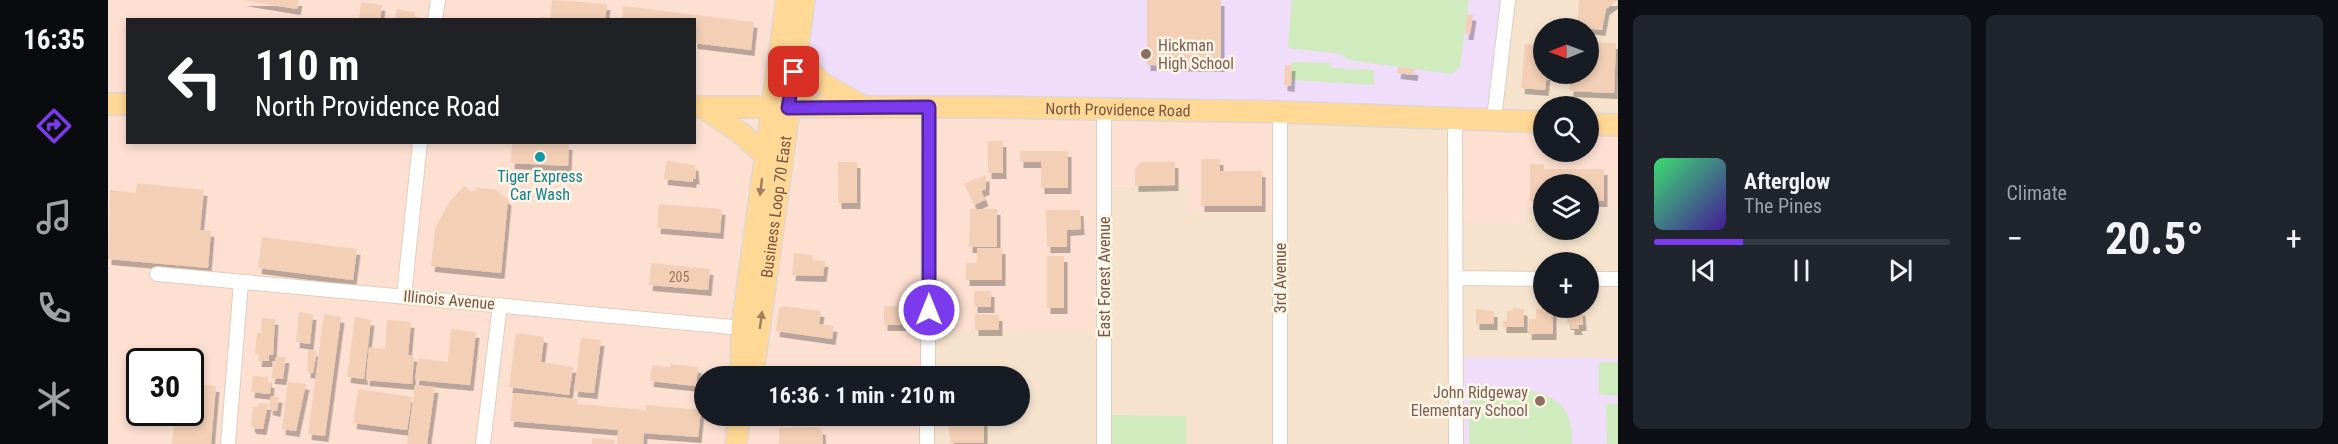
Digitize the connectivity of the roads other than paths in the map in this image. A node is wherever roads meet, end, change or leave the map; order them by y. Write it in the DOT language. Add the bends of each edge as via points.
graph roads {
  1 [pos="438,0"];
  2 [pos="787,0"];
  3 [pos="804,0"];
  4 [pos="1508,0"];
  5 [pos="435,18"];
  6 [pos="796,55"];
  7 [pos="108,104"];
  8 [pos="126,104"];
  9 [pos="699,107"];
  10 [pos="864,107"];
  11 [pos="929,107"];
  12 [pos="780,108"];
  13 [pos="1104,109"];
  14 [pos="1280,112"];
  15 [pos="1455,118"];
  16 [pos="1494,119"];
  17 [pos="1533,121"];
  18 [pos="1599,124"];
  19 [pos="1618,125"];
  20 [pos="420,144"];
  21 [pos="765,156"];
  22 [pos="156,274"];
  23 [pos="1456,278"];
  24 [pos="1533,279"];
  25 [pos="1599,279"];
  26 [pos="1618,279"];
  27 [pos="241,282"];
  28 [pos="404,296"];
  29 [pos="500,304"];
  30 [pos="742,328"];
  31 [pos="741,366"];
  32 [pos="752,366"];
  33 [pos="928,366"];
  34 [pos="738,426"];
  35 [pos="927,426"];
  36 [pos="228,444"];
  37 [pos="483,444"];
  38 [pos="736,444"];
  39 [pos="927,444"];
  40 [pos="1104,444"];
  41 [pos="1280,444"];
  42 [pos="1456,444"];
  1 -- 5 [label="street"];
  2 -- 12 [label="main road, Business Loop 70 East"];
  3 -- 6 [label="main road, Business Loop 70 East"];
  4 -- 16 [label="street"];
  6 -- 10 [label="main road" via="821,83"];
  6 -- 12 [label="main road, Business Loop 70 East"];
  7 -- 8 [label="main road"];
  9 -- 12 [label="main road, North Providence Road"];
  9 -- 21 [label="main road" via="743,135"];
  10 -- 11 [label="main road, North Providence Road"];
  10 -- 12 [label="main road, North Providence Road"];
  11 -- 13 [label="main road, North Providence Road"];
  11 -- 33 [label="street"];
  12 -- 21 [label="main road, Business Loop 70 East"];
  32 -- 12 [label="main road, Business Loop 70 East, one-way"];
  13 -- 14 [label="main road, North Providence Road"];
  13 -- 40 [label="street, East Forest Avenue"];
  14 -- 15 [label="main road, North Providence Road"];
  14 -- 41 [label="street, 3rd Avenue"];
  15 -- 16 [label="main road, North Providence Road"];
  15 -- 23 [label="street"];
  16 -- 17 [label="main road, North Providence Road"];
  18 -- 19 [label="main road"];
  20 -- 28 [label="street"];
  21 -- 30 [label="main road, Business Loop 70 East, one-way"];
  22 -- 27 [label="street, Illinois Avenue"];
  23 -- 24 [label="street"];
  23 -- 42 [label="street"];
  25 -- 26 [label="street"];
  27 -- 28 [label="street, Illinois Avenue"];
  27 -- 36 [label="street"];
  28 -- 29 [label="street, Illinois Avenue"];
  29 -- 30 [label="street, Illinois Avenue"];
  29 -- 37 [label="street"];
  30 -- 31 [label="main road, Business Loop 70 East"];
  34 -- 38 [label="main road"];
  35 -- 39 [label="street"];
}
